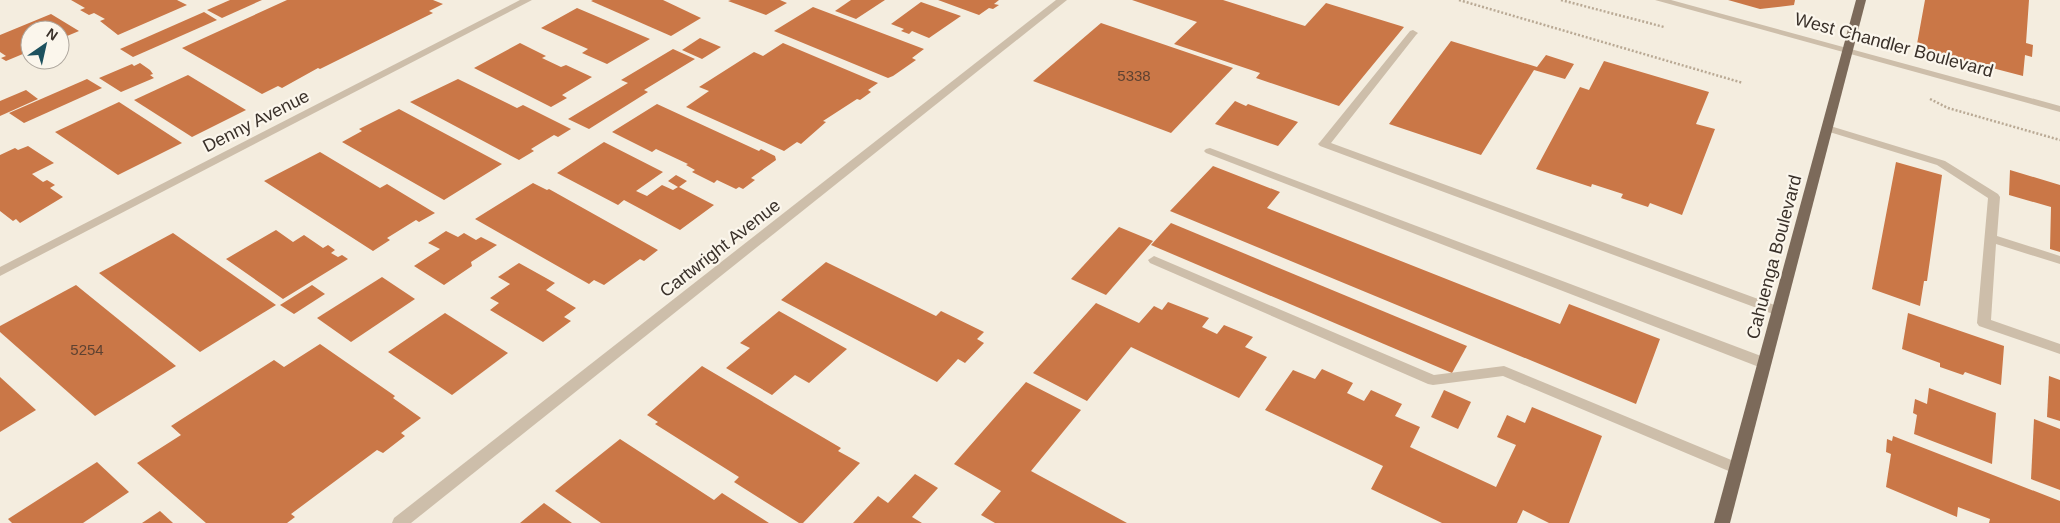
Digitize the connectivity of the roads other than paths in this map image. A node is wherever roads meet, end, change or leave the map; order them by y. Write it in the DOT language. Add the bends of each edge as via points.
graph roads {
  1 [pos="527,0"];
  2 [pos="1062,0"];
  3 [pos="1660,0"];
  4 [pos="1861,0"];
  5 [pos="1413,33"];
  6 [pos="1848,51"];
  7 [pos="2060,109"];
  8 [pos="1827,128"];
  9 [pos="1210,151"];
  10 [pos="1990,238"];
  11 [pos="1154,260"];
  12 [pos="2060,260"];
  13 [pos="0,272"];
  14 [pos="1778,311"];
  15 [pos="2060,349"];
  16 [pos="1764,363"];
  17 [pos="1736,468"];
  18 [pos="400,523"];
  19 [pos="1722,523"];
  1 -- 13 [label="street, Denny Avenue"];
  2 -- 18 [label="street, Cartwright Avenue"];
  3 -- 6 [label="street, West Chandler Boulevard"];
  4 -- 6 [label="main road, Cahuenga Boulevard"];
  5 -- 14 [label="street" via="1324,144"];
  6 -- 7 [label="street, West Chandler Boulevard"];
  6 -- 8 [label="main road, Cahuenga Boulevard"];
  8 -- 10 [label="street" via="1941,163 1994,197"];
  8 -- 14 [label="main road, Cahuenga Boulevard"];
  9 -- 16 [label="street"];
  10 -- 12 [label="street"];
  10 -- 15 [label="street" via="1984,323"];
  11 -- 17 [label="street" via="1432,380 1504,371"];
  14 -- 16 [label="main road, Cahuenga Boulevard"];
  16 -- 17 [label="main road, Cahuenga Boulevard"];
  17 -- 19 [label="main road, Cahuenga Boulevard"];
}
